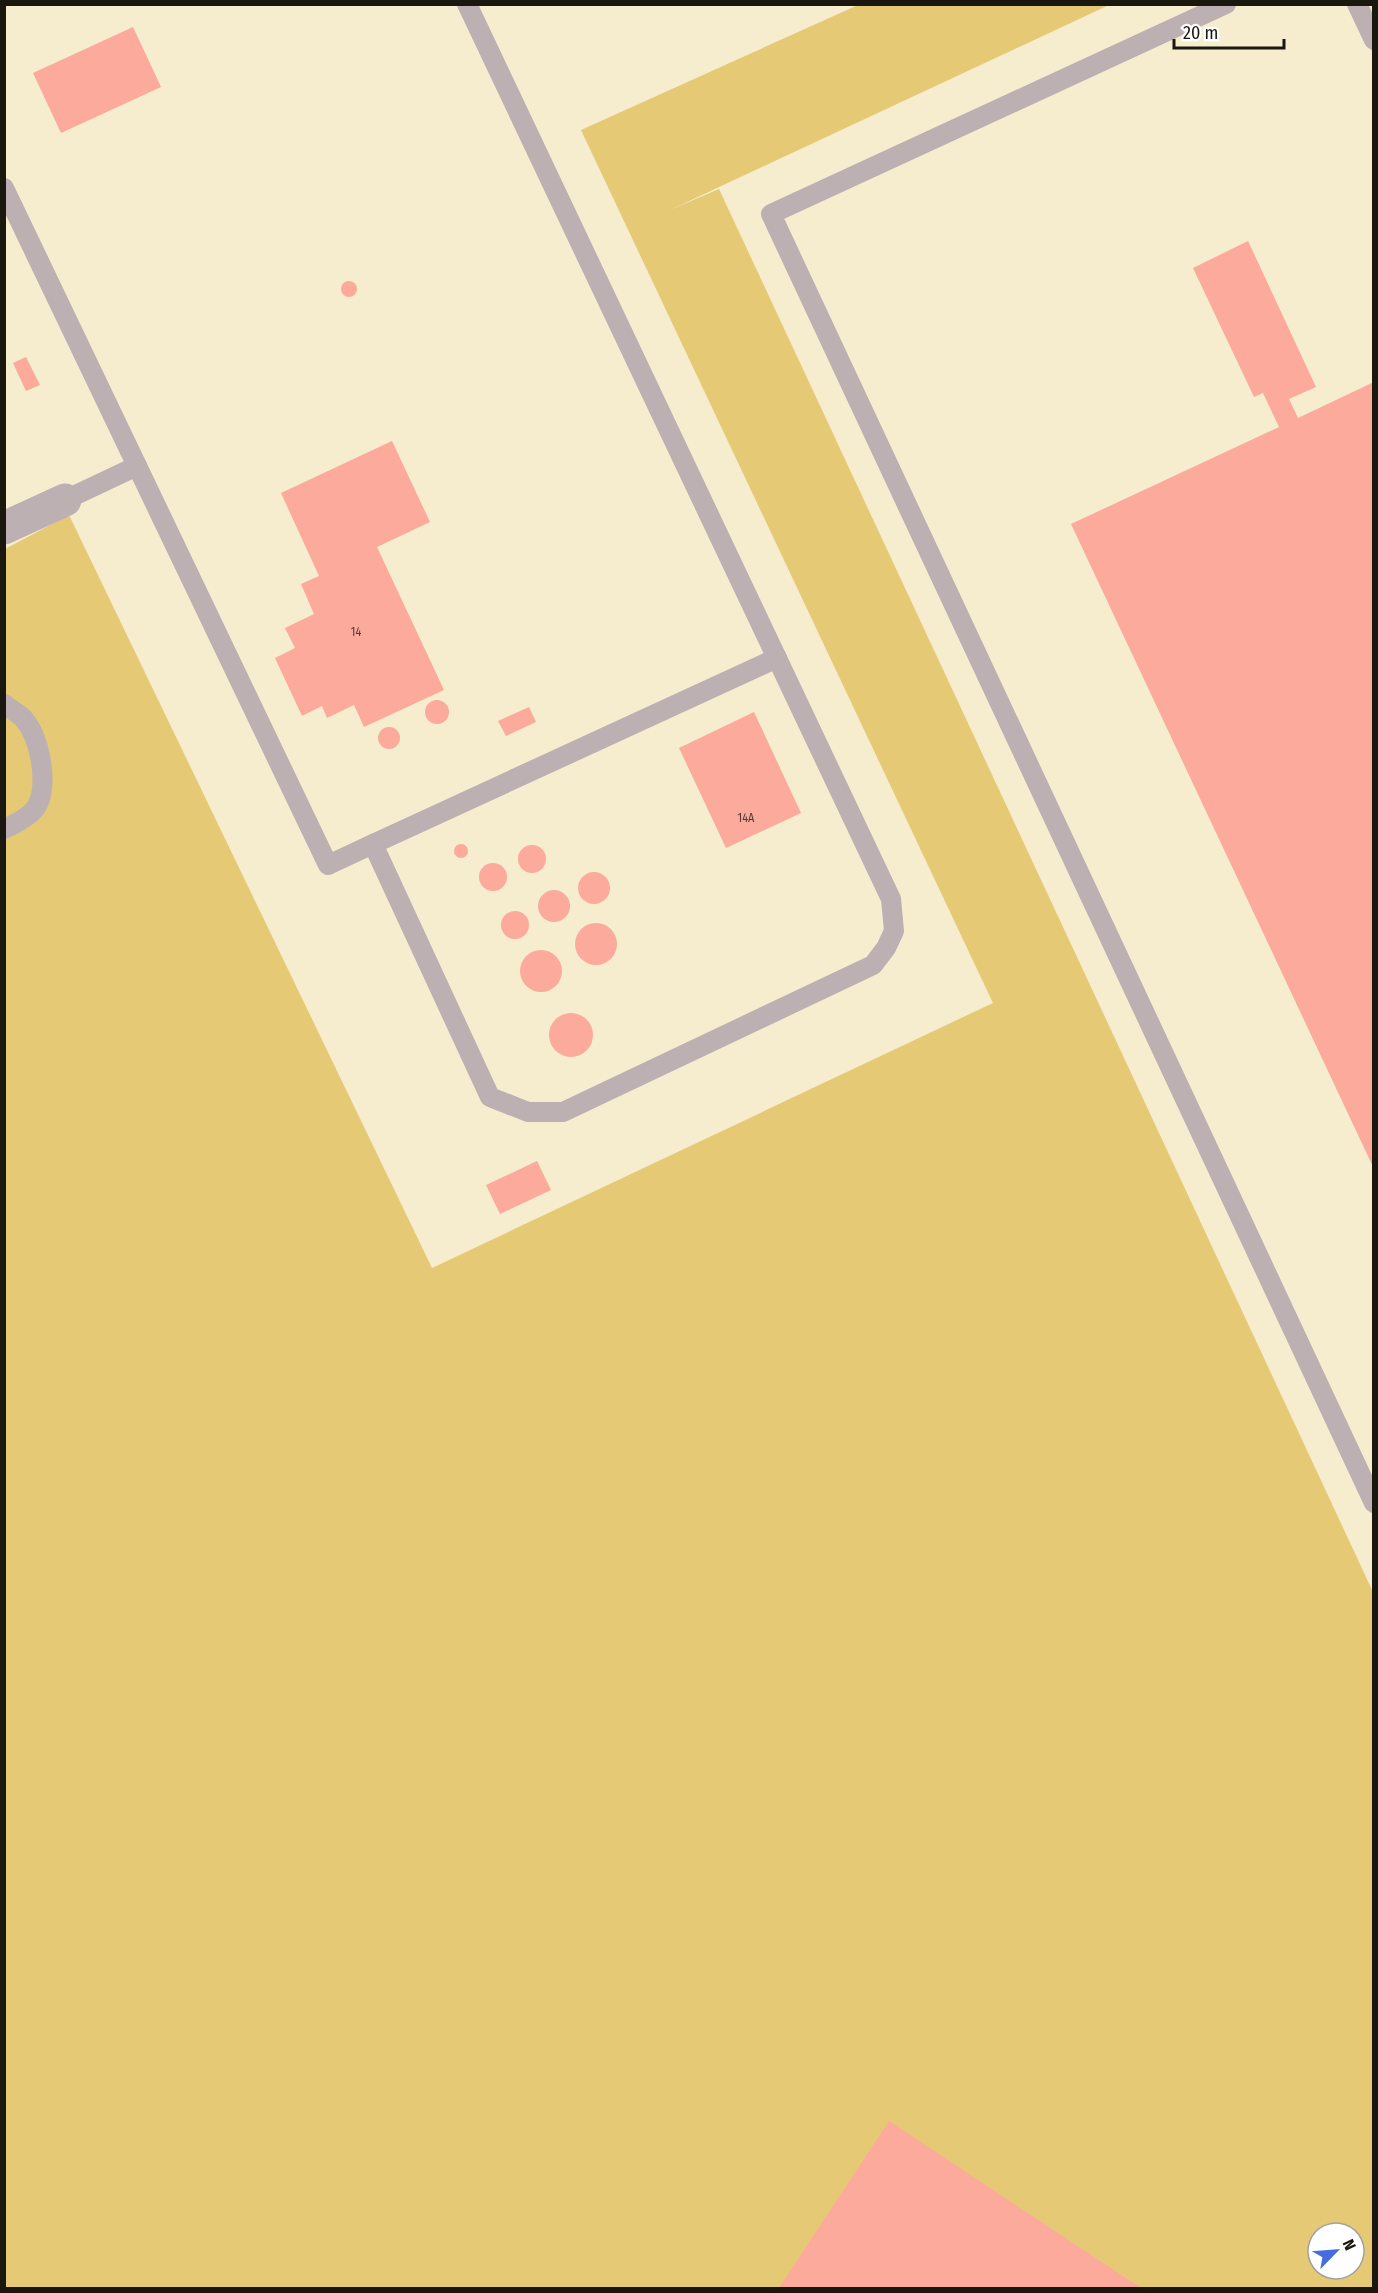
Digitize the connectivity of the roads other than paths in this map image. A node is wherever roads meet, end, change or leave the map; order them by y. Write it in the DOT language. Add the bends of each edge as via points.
graph roads {
  1 [pos="467,4"];
  2 [pos="1226,4"];
  3 [pos="1357,4"];
  4 [pos="1374,40"];
  5 [pos="4,188"];
  6 [pos="137,466"];
  7 [pos="66,500"];
  8 [pos="4,528"];
  9 [pos="777,658"];
  10 [pos="4,704"];
  11 [pos="4,829"];
  12 [pos="373,844"];
  13 [pos="1374,1503"];
  1 -- 9 [label="lane"];
  2 -- 13 [label="lane" via="771,214"];
  3 -- 4 [label="lane"];
  5 -- 6 [label="lane"];
  6 -- 7 [label="lane"];
  6 -- 12 [label="lane" via="328,865"];
  7 -- 8 [label="street"];
  9 -- 12 [label="lane"];
  9 -- 12 [label="lane" via="891,900 894,931 886,948 873,965 563,1112 528,1112 490,1097"];
  10 -- 11 [label="lane" via="24,719 37,744 44,780 37,806"];
}
